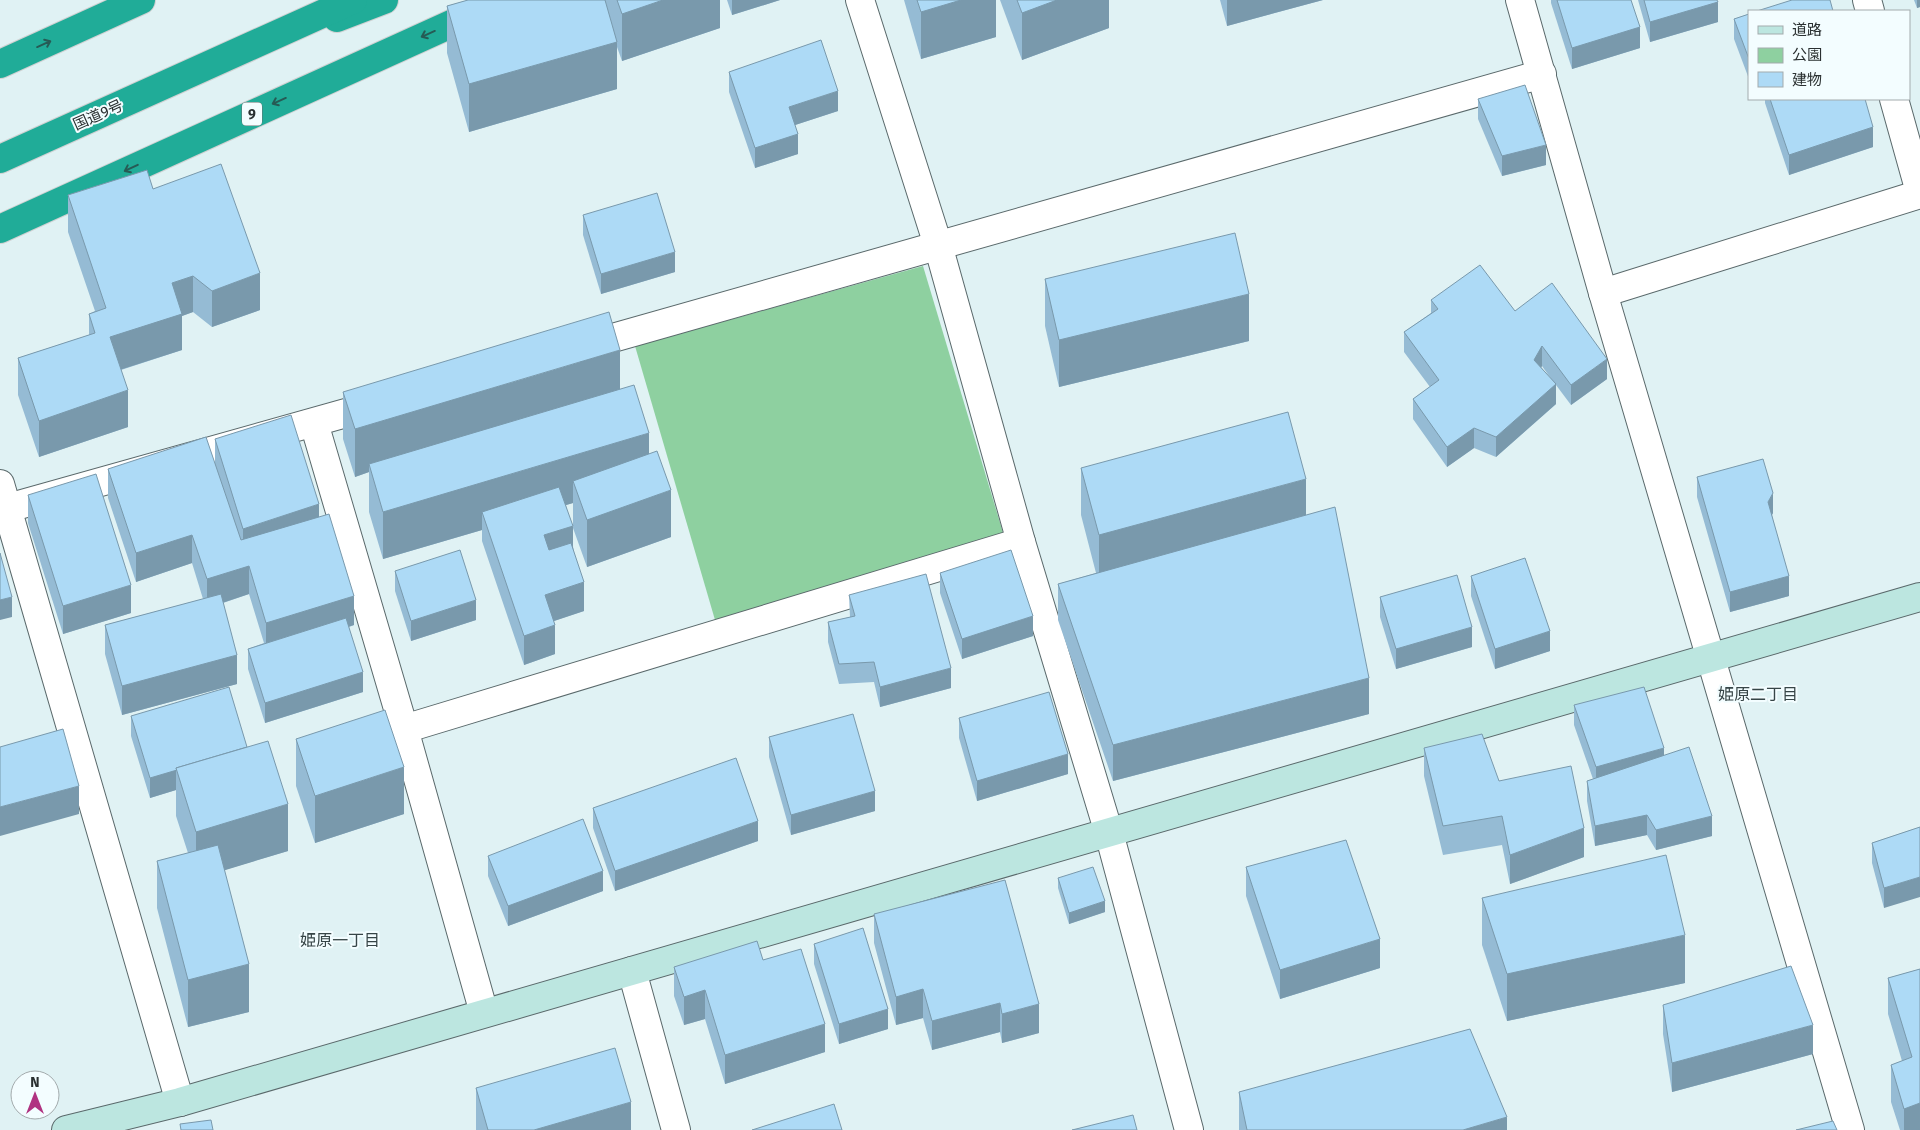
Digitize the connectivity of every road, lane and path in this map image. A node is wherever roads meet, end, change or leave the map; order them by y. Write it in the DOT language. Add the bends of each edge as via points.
graph roads {
  1 [pos="141,0"];
  2 [pos="353,0"];
  3 [pos="384,0"];
  4 [pos="504,0"];
  5 [pos="860,0"];
  6 [pos="1520,0"];
  7 [pos="0,64"];
  8 [pos="197,70"];
  9 [pos="1542,74"];
  10 [pos="1894,100"];
  11 [pos="0,159"];
  12 [pos="1920,193"];
  13 [pos="0,229"];
  14 [pos="938,245"];
  15 [pos="1604,293"];
  16 [pos="554,354"];
  17 [pos="400,398"];
  18 [pos="314,423"];
  19 [pos="4,496"];
  20 [pos="1021,542"];
  21 [pos="1920,597"];
  22 [pos="1712,659"];
  23 [pos="404,729"];
  24 [pos="1109,833"];
  25 [pos="632,971"];
  26 [pos="484,1013"];
  27 [pos="180,1102"];
  28 [pos="1848,1123"];
  29 [pos="1819,1125"];
  30 [pos="66,1130"];
  31 [pos="676,1130"];
  32 [pos="1189,1130"];
  7 -- 1 [label="highway, one-way"];
  2 -- 8 [label="highway, 国道9号"];
  3 -- 8 [label="highway, 国道9号"];
  4 -- 13 [label="highway, 9, one-way"];
  5 -- 14 [label="street"];
  6 -- 9 [label="street"];
  8 -- 11 [label="highway, 国道9号"];
  9 -- 14 [label="street"];
  9 -- 15 [label="street"];
  10 -- 12 [label="street"];
  12 -- 15 [label="street"];
  14 -- 16 [label="street"];
  14 -- 20 [label="street"];
  15 -- 22 [label="street"];
  17 -- 18 [label="street"];
  18 -- 19 [label="street"];
  18 -- 23 [label="street"];
  19 -- 27 [label="street"];
  20 -- 23 [label="street"];
  20 -- 24 [label="street"];
  21 -- 22 [label="street"];
  22 -- 24 [label="street"];
  22 -- 28 [label="street"];
  23 -- 26 [label="street"];
  24 -- 25 [label="street"];
  24 -- 32 [label="street"];
  25 -- 26 [label="street"];
  25 -- 31 [label="street"];
  26 -- 27 [label="street"];
  27 -- 30 [label="street"];
  28 -- 29 [label="street"];
}
